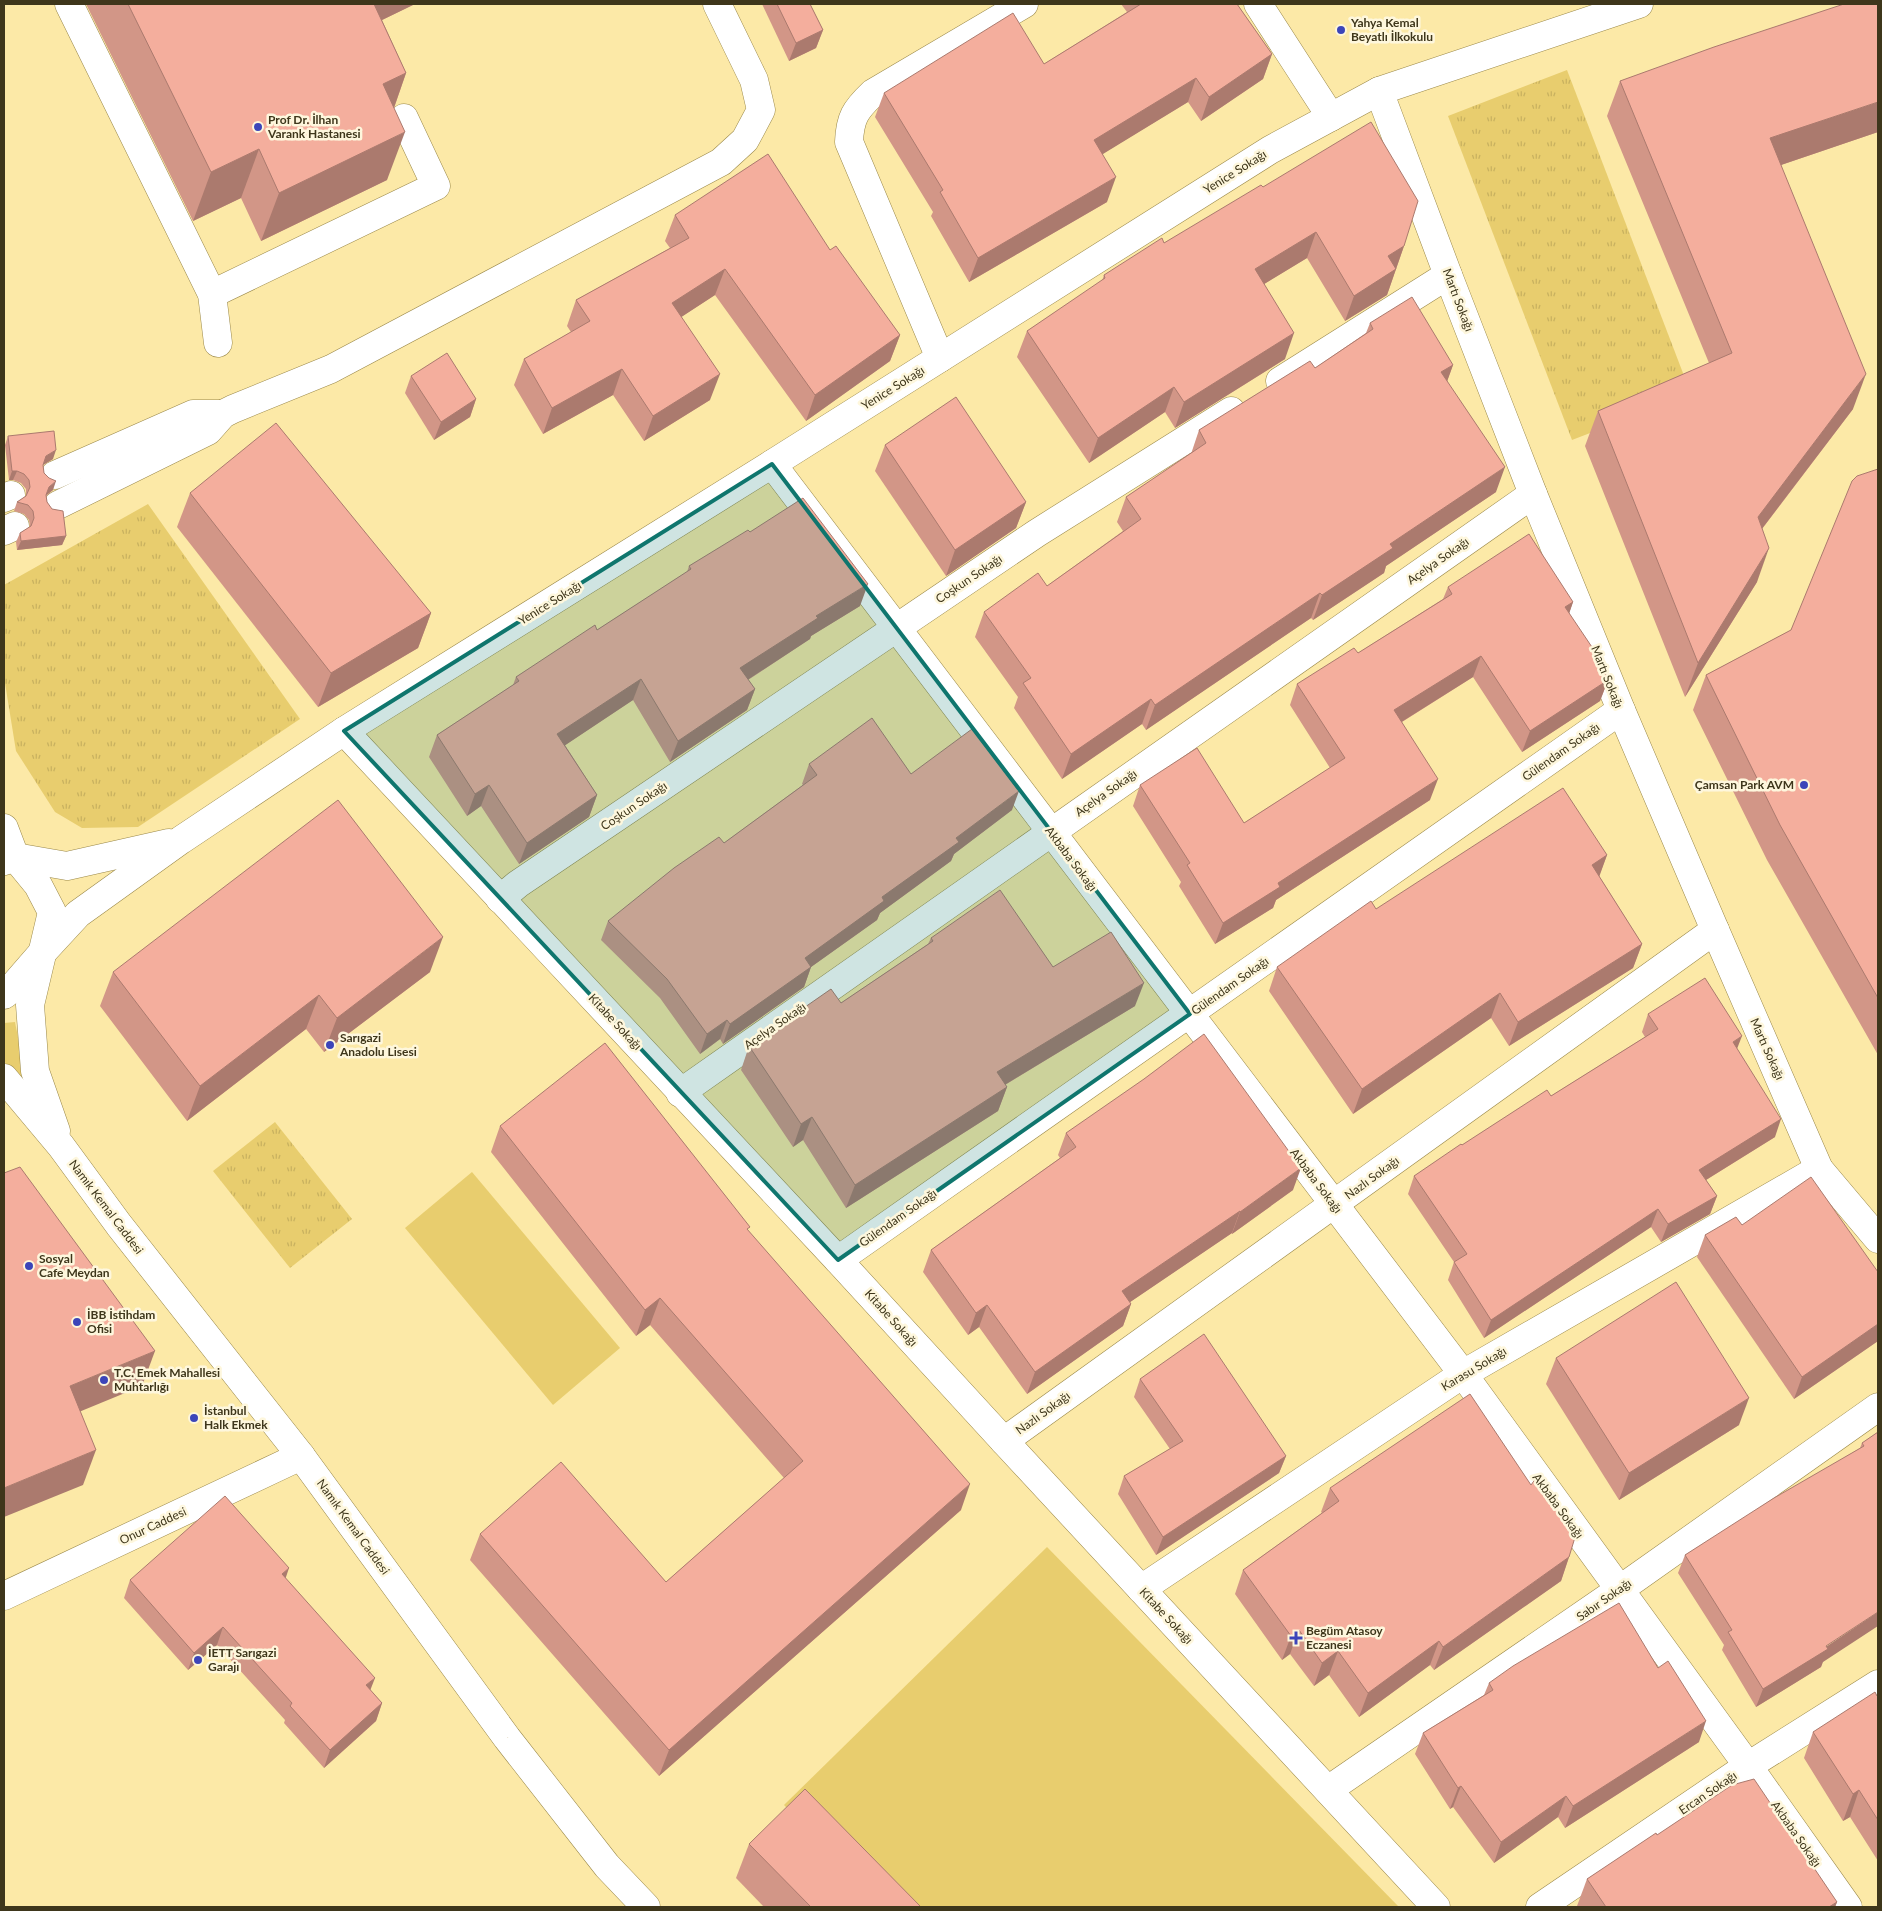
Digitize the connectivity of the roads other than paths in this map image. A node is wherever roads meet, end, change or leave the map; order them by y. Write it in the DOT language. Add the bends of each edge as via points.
graph roads {
  1 [pos="69,4"];
  2 [pos="718,4"];
  3 [pos="1024,4"];
  4 [pos="1258,4"];
  5 [pos="1639,4"];
  6 [pos="1379,91"];
  7 [pos="1331,117"];
  8 [pos="404,118"];
  9 [pos="1448,275"];
  10 [pos="212,294"];
  11 [pos="218,343"];
  12 [pos="940,358"];
  13 [pos="223,414"];
  14 [pos="772,464"];
  15 [pos="55,475"];
  16 [pos="1533,494"];
  17 [pos="58,505"];
  18 [pos="898,627"];
  19 [pos="1621,710"];
  20 [pos="344,730"];
  21 [pos="4,828"];
  22 [pos="1050,832"];
  23 [pos="181,840"];
  24 [pos="9,859"];
  25 [pos="500,899"];
  26 [pos="1715,930"];
  27 [pos="42,953"];
  28 [pos="4,995"];
  29 [pos="1190,1014"];
  30 [pos="4,1078"];
  31 [pos="680,1093"];
  32 [pos="61,1146"];
  33 [pos="1819,1169"];
  34 [pos="1334,1205"];
  35 [pos="1878,1239"];
  36 [pos="838,1260"];
  37 [pos="1463,1374"];
  38 [pos="1878,1407"];
  39 [pos="1004,1441"];
  40 [pos="301,1456"];
  41 [pos="1141,1589"];
  42 [pos="1619,1590"];
  43 [pos="4,1596"];
  44 [pos="1878,1684"];
  45 [pos="1748,1766"];
  46 [pos="1328,1790"];
  47 [pos="646,1907"];
  48 [pos="1436,1907"];
  49 [pos="1540,1907"];
  50 [pos="1848,1907"];
  1 -- 10 [label="street"];
  2 -- 13 [label="street" via="754,80 760,110 745,140 721,162 331,369"];
  3 -- 12 [label="street" via="873,93 858,108 850,124 849,142"];
  4 -- 7 [label="street"];
  5 -- 6 [label="street, Yenice Sokağı"];
  6 -- 7 [label="street, Yenice Sokağı"];
  6 -- 9 [label="street, Martı Sokağı"];
  7 -- 12 [label="street, Yenice Sokağı" via="1270,150"];
  8 -- 10 [label="street" via="436,186"];
  9 -- 16 [label="street, Martı Sokağı"];
  9 -- 18 [label="street, Coşkun Sokağı" via="1037,533"];
  10 -- 11 [label="street"];
  12 -- 14 [label="street, Yenice Sokağı"];
  13 -- 15 [label="street" via="193,414"];
  13 -- 17 [label="street" via="208,431"];
  14 -- 18 [label="street, Akbaba Sokağı"];
  14 -- 20 [label="street, Yenice Sokağı"];
  16 -- 19 [label="street, Martı Sokağı"];
  16 -- 22 [label="street, Açelya Sokağı"];
  18 -- 22 [label="street, Akbaba Sokağı"];
  18 -- 25 [label="street, Coşkun Sokağı"];
  19 -- 26 [label="street, Martı Sokağı"];
  19 -- 29 [label="street, Gülendam Sokağı"];
  20 -- 23 [label="street, Yenice Sokağı"];
  20 -- 25 [label="street, Kitabe Sokağı"];
  21 -- 24 [label="street"];
  22 -- 29 [label="street, Akbaba Sokağı"];
  22 -- 31 [label="street, Açelya Sokağı"];
  23 -- 24 [label="street" via="67,866"];
  23 -- 27 [label="street, Yenice Sokağı" via="78,914"];
  24 -- 27 [label="street" via="38,885 52,912"];
  25 -- 31 [label="street, Kitabe Sokağı"];
  26 -- 33 [label="street, Martı Sokağı"];
  26 -- 34 [label="street, Nazlı Sokağı"];
  27 -- 28 [label="street, Yenice Sokağı"];
  27 -- 32 [label="street" via="30,1005 35,1071"];
  29 -- 34 [label="street, Akbaba Sokağı"];
  29 -- 36 [label="street, Gülendam Sokağı"];
  30 -- 32 [label="street"];
  31 -- 36 [label="street, Kitabe Sokağı"];
  32 -- 40 [label="street, Namık Kemal Caddesi"];
  33 -- 35 [label="street, Martı Sokağı"];
  33 -- 37 [label="street, Karasu Sokağı"];
  34 -- 37 [label="street, Akbaba Sokağı"];
  34 -- 39 [label="street, Nazlı Sokağı"];
  36 -- 39 [label="street, Kitabe Sokağı"];
  37 -- 41 [label="street, Karasu Sokağı"];
  37 -- 42 [label="street, Akbaba Sokağı"];
  38 -- 42 [label="street, Sabır Sokağı"];
  39 -- 41 [label="street, Kitabe Sokağı"];
  40 -- 43 [label="street, Onur Caddesi"];
  40 -- 47 [label="street, Namık Kemal Caddesi" via="507,1738 607,1866"];
  41 -- 46 [label="street, Kitabe Sokağı"];
  42 -- 45 [label="street, Akbaba Sokağı"];
  42 -- 46 [label="street, Sabır Sokağı"];
  44 -- 45 [label="street, Ercan Sokağı"];
  45 -- 49 [label="street, Ercan Sokağı"];
  45 -- 50 [label="street, Akbaba Sokağı"];
  46 -- 48 [label="street, Kitabe Sokağı"];
}
